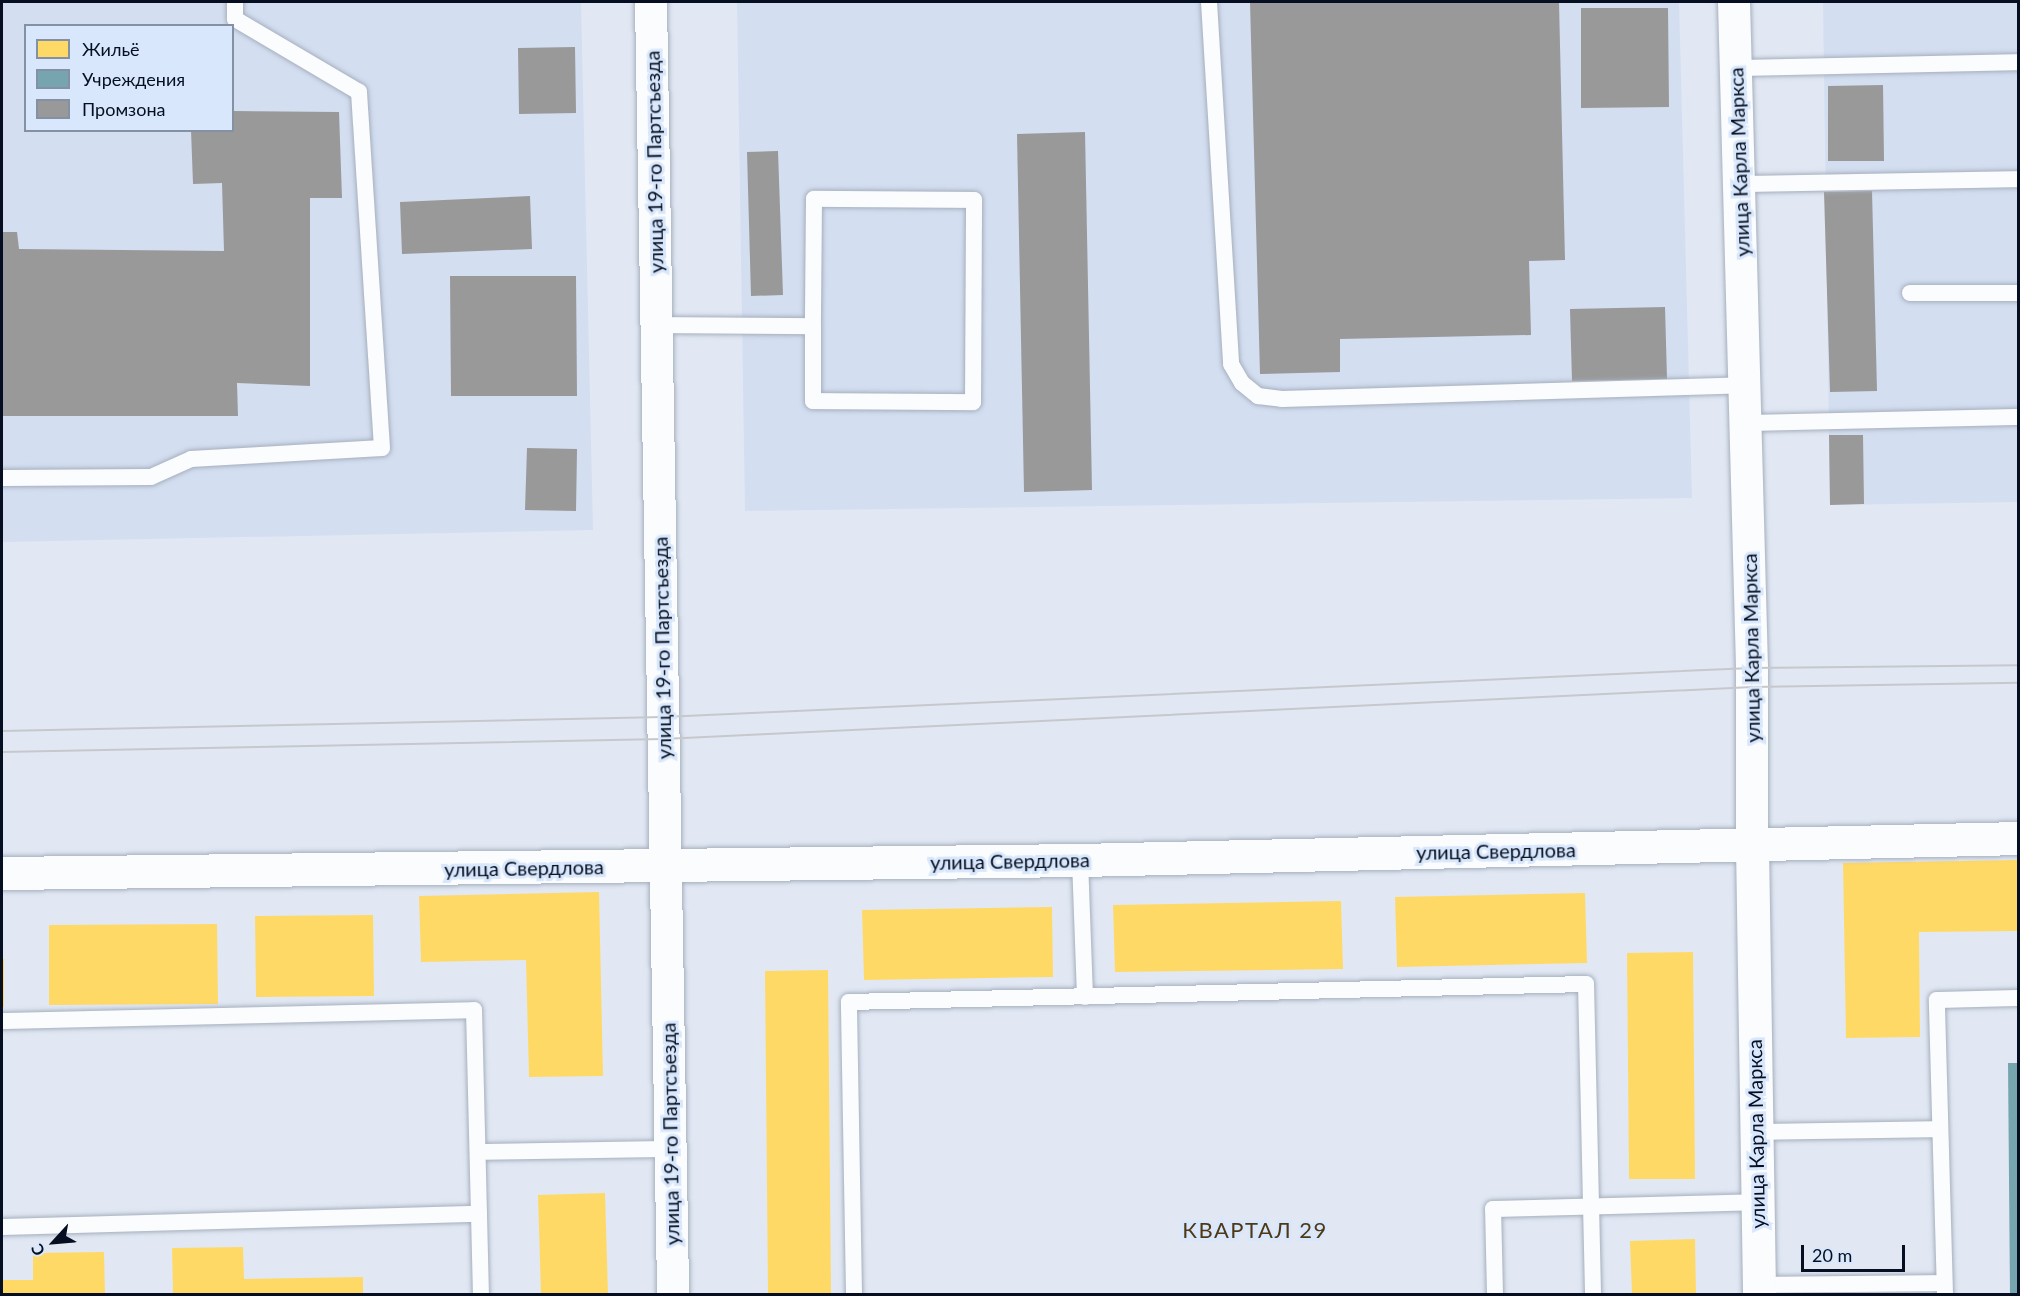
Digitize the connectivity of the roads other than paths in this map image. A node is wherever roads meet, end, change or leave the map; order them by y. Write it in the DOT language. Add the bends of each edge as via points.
graph roads {
  1 [pos="235,2"];
  2 [pos="651,2"];
  3 [pos="1209,2"];
  4 [pos="1734,2"];
  5 [pos="2019,62"];
  6 [pos="1736,68"];
  7 [pos="2019,180"];
  8 [pos="1740,184"];
  9 [pos="1910,293"];
  10 [pos="2019,293"];
  11 [pos="657,325"];
  12 [pos="813,326"];
  13 [pos="1745,385"];
  14 [pos="2019,417"];
  15 [pos="1746,423"];
  16 [pos="2,478"];
  17 [pos="2019,838"];
  18 [pos="1752,845"];
  19 [pos="1080,860"];
  20 [pos="665,866"];
  21 [pos="2,873"];
  22 [pos="1085,997"];
  23 [pos="2019,998"];
  24 [pos="2,1021"];
  25 [pos="1940,1129"];
  26 [pos="1755,1132"];
  27 [pos="670,1149"];
  28 [pos="478,1152"];
  29 [pos="1756,1202"];
  30 [pos="1591,1205"];
  31 [pos="479,1214"];
  32 [pos="2,1227"];
  33 [pos="1945,1289"];
  34 [pos="1759,1290"];
  35 [pos="481,1294"];
  36 [pos="673,1294"];
  37 [pos="854,1294"];
  38 [pos="1495,1294"];
  39 [pos="1593,1294"];
  1 -- 16 [label="lane" via="235,19 359,92 382,448 191,459 151,477"];
  2 -- 11 [label="street, улица 19-го Партсъезда"];
  3 -- 13 [label="lane" via="1231,364 1242,382 1258,396 1282,399"];
  4 -- 6 [label="street, улица Карла Маркса"];
  5 -- 6 [label="lane"];
  6 -- 8 [label="street, улица Карла Маркса"];
  7 -- 8 [label="lane"];
  8 -- 13 [label="street, улица Карла Маркса"];
  9 -- 10 [label="lane"];
  11 -- 12 [label="lane"];
  11 -- 20 [label="street, улица 19-го Партсъезда"];
  12 -- 12 [label="lane" via="814,199 974,200 974,402 813,401"];
  13 -- 15 [label="street, улица Карла Маркса"];
  14 -- 15 [label="lane"];
  15 -- 18 [label="street, улица Карла Маркса"];
  17 -- 18 [label="street, улица Свердлова"];
  18 -- 19 [label="street, улица Свердлова"];
  18 -- 26 [label="street, улица Карла Маркса"];
  19 -- 20 [label="street, улица Свердлова"];
  19 -- 22 [label="lane"];
  20 -- 21 [label="street, улица Свердлова"];
  20 -- 27 [label="street, улица 19-го Партсъезда"];
  22 -- 30 [label="lane" via="1586,984"];
  22 -- 37 [label="lane" via="849,1002"];
  23 -- 25 [label="lane" via="1937,1000"];
  24 -- 28 [label="lane" via="474,1010"];
  25 -- 26 [label="lane"];
  25 -- 33 [label="lane"];
  26 -- 29 [label="street, улица Карла Маркса"];
  27 -- 28 [label="lane"];
  27 -- 36 [label="street, улица 19-го Партсъезда"];
  28 -- 31 [label="lane"];
  29 -- 30 [label="lane"];
  29 -- 34 [label="street, улица Карла Маркса"];
  30 -- 38 [label="lane" via="1493,1209"];
  30 -- 39 [label="lane"];
  31 -- 32 [label="lane"];
  31 -- 35 [label="lane"];
  33 -- 34 [label="lane"];
}
